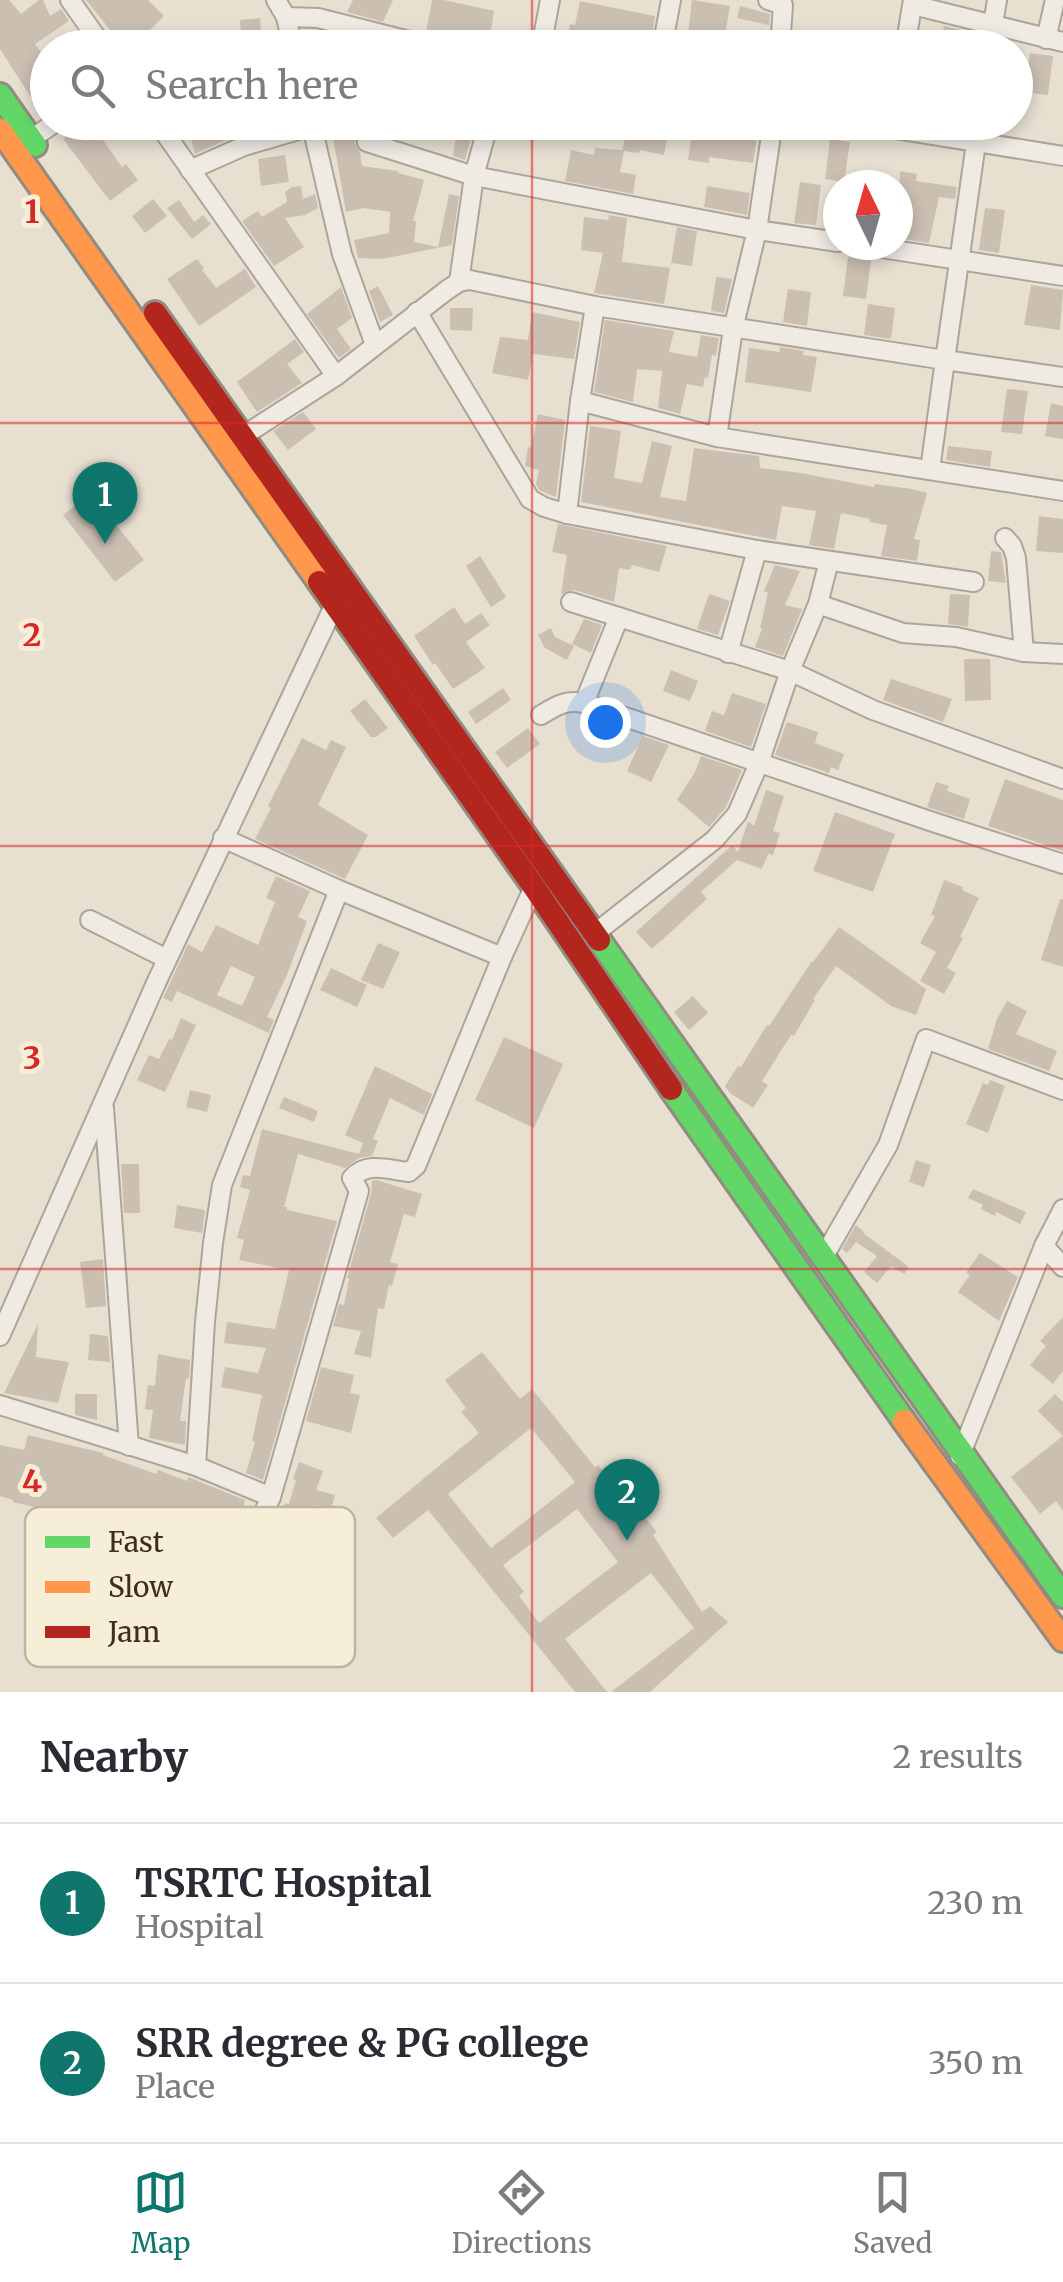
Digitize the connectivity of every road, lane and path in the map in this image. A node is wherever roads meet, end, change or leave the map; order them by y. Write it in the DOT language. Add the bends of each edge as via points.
graph roads {
  1 [pos="70,0"];
  2 [pos="276,0"];
  3 [pos="550,0"];
  4 [pos="671,0"];
  5 [pos="997,0"];
  6 [pos="1055,0"];
  7 [pos="778,2"];
  8 [pos="913,2"];
  9 [pos="286,18"];
  10 [pos="992,26"];
  11 [pos="91,30"];
  12 [pos="289,30"];
  13 [pos="366,30"];
  14 [pos="544,30"];
  15 [pos="665,30"];
  16 [pos="779,30"];
  17 [pos="908,30"];
  18 [pos="992,30"];
  19 [pos="1010,30"];
  20 [pos="1054,40"];
  21 [pos="0,94"];
  22 [pos="0,130"];
  23 [pos="30,138"];
  24 [pos="32,140"];
  25 [pos="169,140"];
  26 [pos="263,140"];
  27 [pos="316,140"];
  28 [pos="483,140"];
  29 [pos="770,140"];
  30 [pos="961,140"];
  31 [pos="976,140"];
  32 [pos="367,142"];
  33 [pos="976,143"];
  34 [pos="1063,156"];
  35 [pos="190,170"];
  36 [pos="474,176"];
  37 [pos="757,230"];
  38 [pos="823,240"];
  39 [pos="913,253"];
  40 [pos="960,260"];
  41 [pos="1063,276"];
  42 [pos="458,282"];
  43 [pos="595,306"];
  44 [pos="418,312"];
  45 [pos="733,329"];
  46 [pos="376,345"];
  47 [pos="945,360"];
  48 [pos="336,376"];
  49 [pos="1063,377"];
  50 [pos="580,401"];
  51 [pos="243,436"];
  52 [pos="717,437"];
  53 [pos="930,470"];
  54 [pos="1063,491"];
  55 [pos="567,514"];
  56 [pos="1005,538"];
  57 [pos="756,550"];
  58 [pos="829,561"];
  59 [pos="974,582"];
  60 [pos="571,602"];
  61 [pos="335,604"];
  62 [pos="818,604"];
  63 [pos="618,617"];
  64 [pos="728,652"];
  65 [pos="1024,652"];
  66 [pos="1063,654"];
  67 [pos="790,672"];
  68 [pos="584,703"];
  69 [pos="541,715"];
  70 [pos="759,762"];
  71 [pos="1063,779"];
  72 [pos="223,838"];
  73 [pos="1063,864"];
  74 [pos="534,887"];
  75 [pos="339,890"];
  76 [pos="90,920"];
  77 [pos="594,934"];
  78 [pos="502,957"];
  79 [pos="167,960"];
  80 [pos="1063,1090"];
  81 [pos="104,1102"];
  82 [pos="1063,1209"];
  83 [pos="1044,1246"];
  84 [pos="824,1256"];
  85 [pos="1063,1267"];
  86 [pos="0,1336"];
  87 [pos="0,1405"];
  88 [pos="130,1446"];
  89 [pos="962,1454"];
  90 [pos="196,1466"];
  91 [pos="940,1470"];
  92 [pos="271,1498"];
  93 [pos="267,1507"];
  94 [pos="1063,1596"];
  95 [pos="1063,1640"];
  1 -- 11 [label="street"];
  2 -- 9 [label="street"];
  3 -- 14 [label="street"];
  4 -- 15 [label="street"];
  5 -- 10 [label="street"];
  6 -- 20 [label="street"];
  7 -- 16 [label="street"];
  8 -- 10 [label="street"];
  8 -- 17 [label="street"];
  9 -- 12 [label="street"];
  9 -- 13 [label="street"];
  10 -- 18 [label="street"];
  10 -- 19 [label="street"];
  21 -- 23 [label="highway"];
  22 -- 61 [label="highway"];
  24 -- 51 [label="highway"];
  25 -- 35 [label="street"];
  26 -- 35 [label="street"];
  27 -- 46 [label="street" via="342,254"];
  28 -- 36 [label="street"];
  29 -- 37 [label="street"];
  30 -- 33 [label="street"];
  31 -- 33 [label="street"];
  32 -- 36 [label="street"];
  33 -- 34 [label="street"];
  33 -- 40 [label="street"];
  35 -- 48 [label="street"];
  36 -- 37 [label="street"];
  36 -- 42 [label="street"];
  37 -- 38 [label="street"];
  37 -- 45 [label="street"];
  39 -- 40 [label="street"];
  40 -- 41 [label="street"];
  40 -- 47 [label="street"];
  42 -- 43 [label="street"];
  42 -- 44 [label="street"];
  43 -- 45 [label="street"];
  43 -- 50 [label="street"];
  44 -- 46 [label="street"];
  44 -- 55 [label="street" via="530,499"];
  45 -- 47 [label="street"];
  45 -- 52 [label="street"];
  46 -- 48 [label="street"];
  47 -- 49 [label="street"];
  47 -- 53 [label="street"];
  48 -- 51 [label="street"];
  50 -- 52 [label="street"];
  50 -- 55 [label="street"];
  51 -- 77 [label="highway"];
  52 -- 53 [label="street"];
  53 -- 54 [label="street"];
  55 -- 57 [label="street"];
  56 -- 65 [label="street" via="1016,558"];
  57 -- 58 [label="street"];
  57 -- 64 [label="street"];
  58 -- 59 [label="street"];
  58 -- 62 [label="street"];
  60 -- 63 [label="street"];
  61 -- 72 [label="street"];
  61 -- 74 [label="highway"];
  62 -- 65 [label="street" via="903,633"];
  62 -- 67 [label="street"];
  63 -- 64 [label="street"];
  63 -- 68 [label="street"];
  64 -- 67 [label="street"];
  65 -- 66 [label="street"];
  67 -- 70 [label="street"];
  67 -- 71 [label="street" via="873,710"];
  68 -- 69 [label="street" via="562,702"];
  68 -- 70 [label="street"];
  70 -- 73 [label="street"];
  70 -- 77 [label="street" via="727,826"];
  72 -- 75 [label="street"];
  72 -- 79 [label="street"];
  74 -- 78 [label="street"];
  74 -- 91 [label="highway"];
  75 -- 78 [label="street"];
  75 -- 90 [label="street" via="222,1185"];
  76 -- 79 [label="street"];
  77 -- 84 [label="highway"];
  78 -- 92 [label="street" via="416,1166 409,1172 367,1168 352,1178 360,1191"];
  79 -- 81 [label="street"];
  80 -- 84 [label="street" via="926,1038 888,1146"];
  81 -- 86 [label="street"];
  81 -- 88 [label="street"];
  82 -- 83 [label="street"];
  83 -- 85 [label="street"];
  83 -- 89 [label="street"];
  84 -- 89 [label="highway"];
  87 -- 88 [label="street"];
  88 -- 90 [label="street"];
  89 -- 91 [label="street"];
  89 -- 94 [label="highway"];
  90 -- 92 [label="street"];
  91 -- 95 [label="highway"];
  92 -- 93 [label="street"];
}
